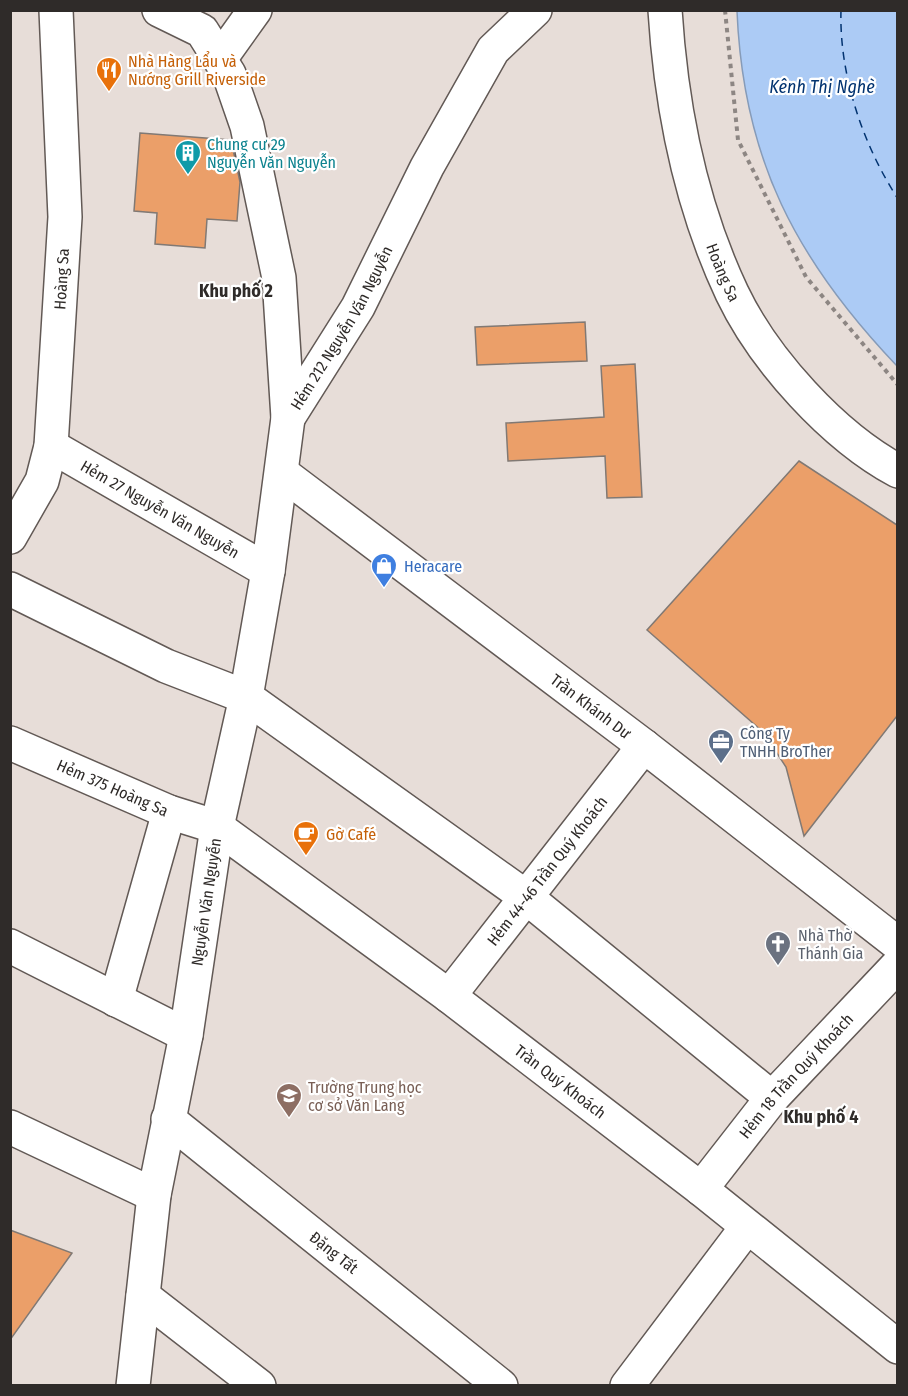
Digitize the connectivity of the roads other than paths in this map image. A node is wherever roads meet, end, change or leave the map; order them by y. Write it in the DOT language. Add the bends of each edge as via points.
graph roads {
  1 [pos="56,10"];
  2 [pos="159,10"];
  3 [pos="255,10"];
  4 [pos="536,10"];
  5 [pos="665,10"];
  6 [pos="220,59"];
  7 [pos="288,418"];
  8 [pos="51,447"];
  9 [pos="897,471"];
  10 [pos="282,473"];
  11 [pos="10,537"];
  12 [pos="268,571"];
  13 [pos="10,589"];
  14 [pos="246,697"];
  15 [pos="10,743"];
  16 [pos="644,746"];
  17 [pos="169,812"];
  18 [pos="217,827"];
  19 [pos="526,897"];
  20 [pos="897,944"];
  21 [pos="10,946"];
  22 [pos="897,965"];
  23 [pos="449,996"];
  24 [pos="116,1000"];
  25 [pos="186,1035"];
  26 [pos="772,1098"];
  27 [pos="168,1119"];
  28 [pos="10,1126"];
  29 [pos="701,1189"];
  30 [pos="154,1195"];
  31 [pos="747,1227"];
  32 [pos="143,1296"];
  33 [pos="897,1347"];
  34 [pos="133,1386"];
  35 [pos="259,1386"];
  36 [pos="501,1386"];
  37 [pos="627,1386"];
  1 -- 8 [label="street, Hoàng Sa" via="65,217"];
  2 -- 6 [label="street, Hẻm 212 Nguyễn Văn Nguyễn" via="202,32"];
  3 -- 6 [label="street"];
  4 -- 7 [label="street, Hẻm 212 Nguyễn Văn Nguyễn" via="493,50 427,167 358,307"];
  5 -- 9 [label="street, Hoàng Sa" via="670,66 688,161 733,295 768,349 808,399 852,440"];
  6 -- 7 [label="street, Hẻm 212 Nguyễn Văn Nguyễn" via="247,126 279,278"];
  7 -- 10 [label="street, Nguyễn Văn Nguyễn"];
  8 -- 11 [label="street, Hoàng Sa" via="42,481"];
  8 -- 12 [label="street, Hẻm 27 Nguyễn Văn Nguyễn"];
  10 -- 12 [label="street, Nguyễn Văn Nguyễn"];
  10 -- 16 [label="street, Trần Khánh Dư"];
  12 -- 14 [label="street, Nguyễn Văn Nguyễn"];
  13 -- 14 [label="street" via="166,666"];
  14 -- 18 [label="street, Nguyễn Văn Nguyễn"];
  14 -- 19 [label="street"];
  15 -- 17 [label="street, Hẻm 375 Hoàng Sa"];
  16 -- 19 [label="street, Hẻm 44-46 Trần Quý Khoách"];
  16 -- 20 [label="street, Trần Khánh Dư"];
  17 -- 18 [label="street, Hẻm 375 Hoàng Sa"];
  17 -- 24 [label="street"];
  18 -- 23 [label="street, Trần Quý Khoách"];
  18 -- 25 [label="street, Nguyễn Văn Nguyễn"];
  19 -- 23 [label="street, Hẻm 44-46 Trần Quý Khoách"];
  19 -- 26 [label="street"];
  21 -- 24 [label="street"];
  22 -- 26 [label="street, Hẻm 18 Trần Quý Khoách"];
  23 -- 29 [label="street, Trần Quý Khoách"];
  24 -- 25 [label="street"];
  25 -- 27 [label="street, Nguyễn Văn Nguyễn"];
  26 -- 29 [label="street, Hẻm 18 Trần Quý Khoách"];
  27 -- 30 [label="street, Nguyễn Văn Nguyễn"];
  27 -- 36 [label="street, Ðặng Tất"];
  28 -- 30 [label="street"];
  29 -- 31 [label="street, Trần Quý Khoách"];
  30 -- 32 [label="street, Nguyễn Văn Nguyễn"];
  31 -- 33 [label="street, Trần Quý Khoách"];
  31 -- 37 [label="street"];
  32 -- 34 [label="street, Nguyễn Văn Nguyễn"];
  32 -- 35 [label="street"];
}
